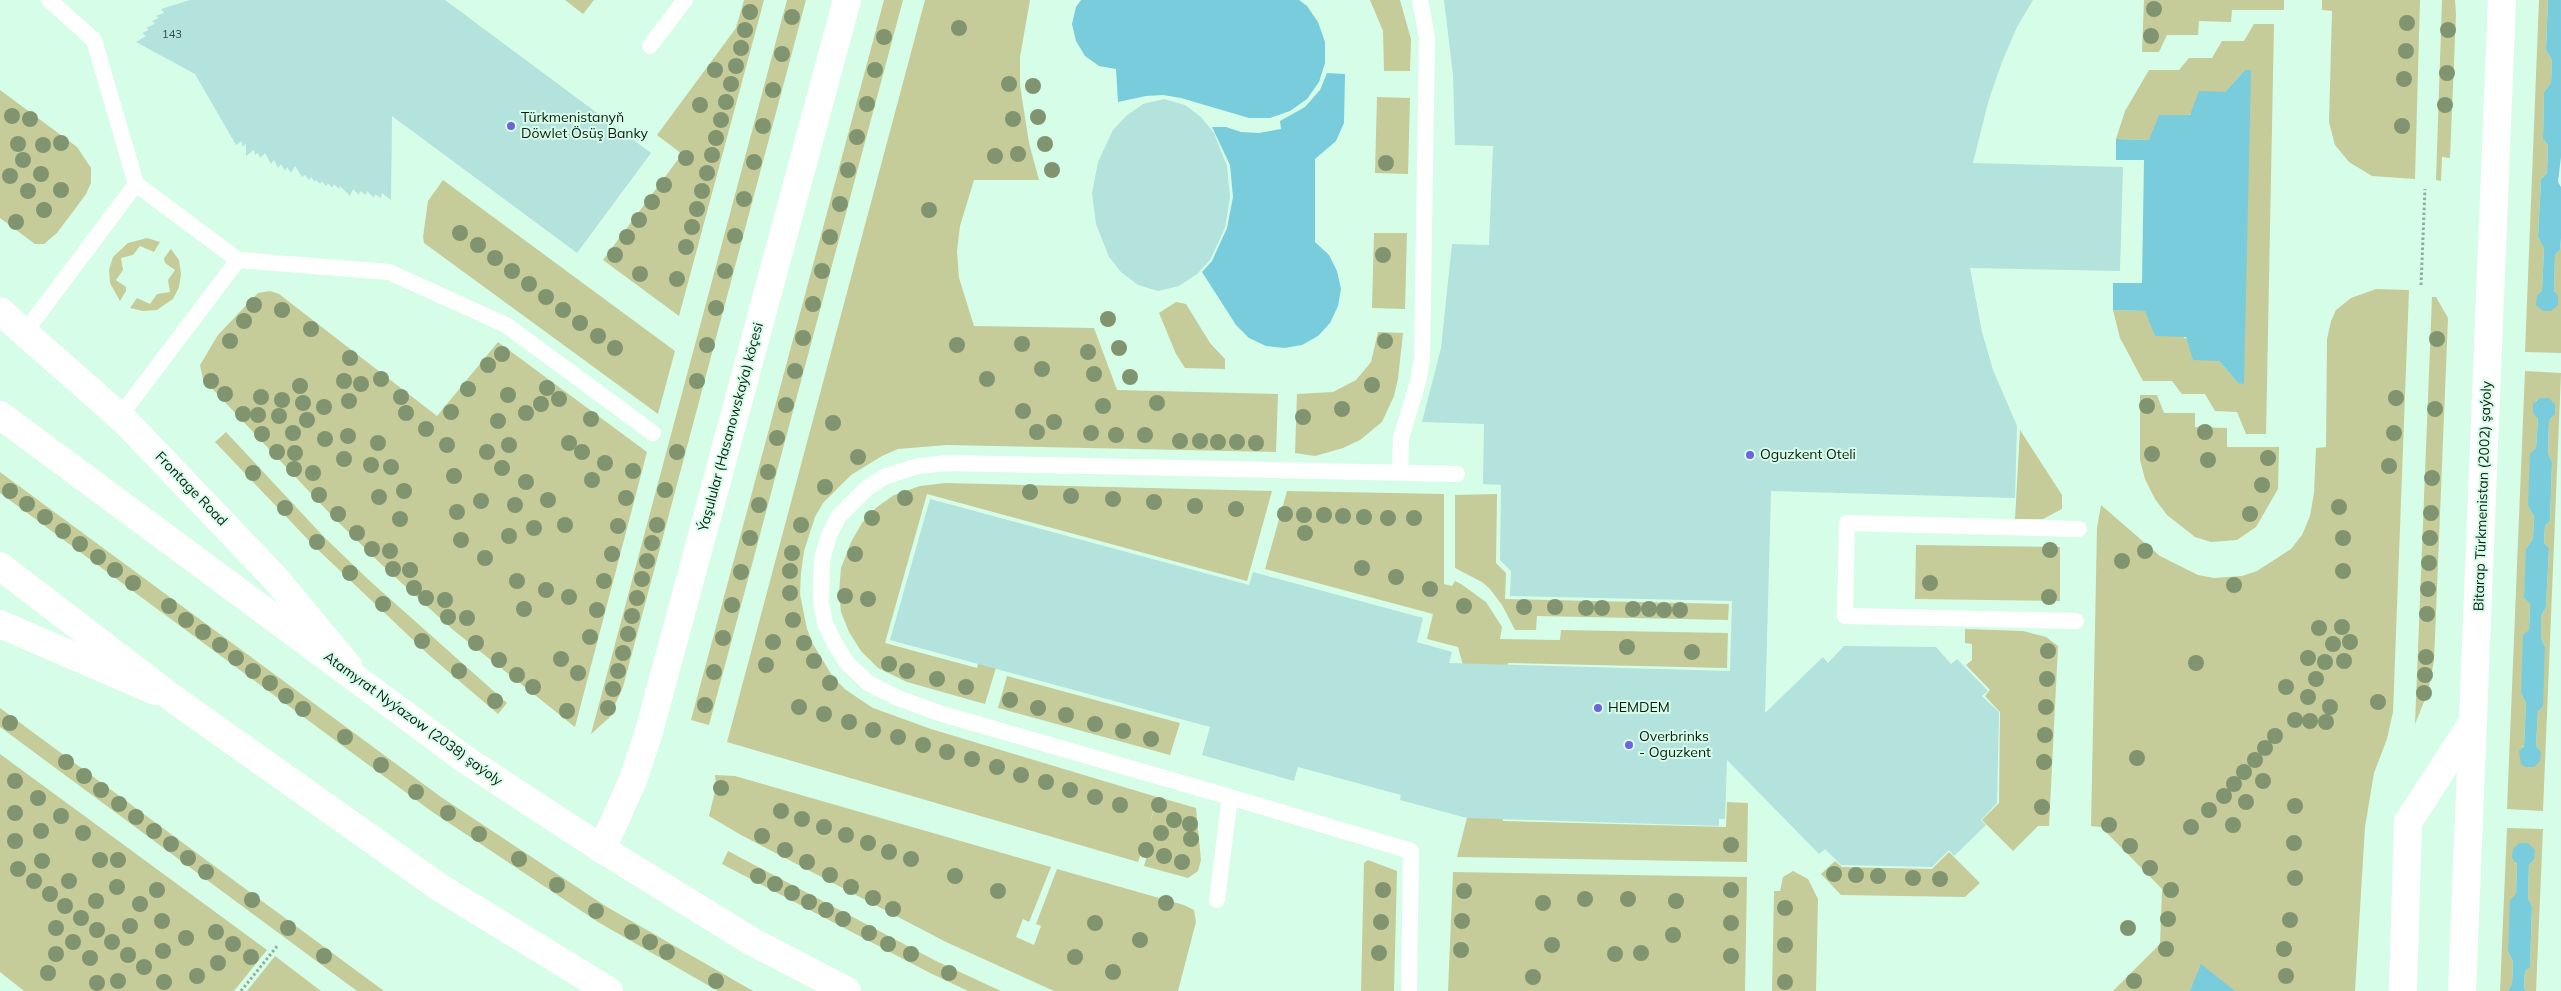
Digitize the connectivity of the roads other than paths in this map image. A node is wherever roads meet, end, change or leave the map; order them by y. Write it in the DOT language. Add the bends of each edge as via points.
graph roads {
  1 [pos="49,0"];
  2 [pos="685,0"];
  3 [pos="846,0"];
  4 [pos="1420,0"];
  5 [pos="2502,0"];
  6 [pos="650,46"];
  7 [pos="136,184"];
  8 [pos="238,260"];
  9 [pos="0,311"];
  10 [pos="24,332"];
  11 [pos="0,415"];
  12 [pos="120,416"];
  13 [pos="653,433"];
  14 [pos="1400,472"];
  15 [pos="1457,474"];
  16 [pos="2079,530"];
  17 [pos="0,566"];
  18 [pos="2076,621"];
  19 [pos="0,624"];
  20 [pos="364,685"];
  21 [pos="175,700"];
  22 [pos="2474,721"];
  23 [pos="1230,798"];
  24 [pos="602,849"];
  25 [pos="1217,900"];
  26 [pos="609,991"];
  27 [pos="847,991"];
  28 [pos="1409,991"];
  29 [pos="2403,991"];
  30 [pos="2462,991"];
  1 -- 7 [label="lane" via="94,40"];
  2 -- 6 [label="lane"];
  3 -- 24 [label="main road, Ýaşulular (Hasanowskaýa) köçesi" via="648,735 634,780"];
  4 -- 14 [label="lane" via="1428,37 1422,359 1401,438"];
  5 -- 22 [label="main road, Bitarap Türkmenistan (2002) şaýoly"];
  7 -- 8 [label="lane"];
  7 -- 10 [label="lane"];
  8 -- 12 [label="lane"];
  8 -- 13 [label="lane" via="389,272 506,325"];
  9 -- 10 [label="main road, Frontage Road"];
  10 -- 12 [label="main road, Frontage Road"];
  11 -- 20 [label="main road, Atamyrat Nyýazow (2038) şaýoly"];
  12 -- 20 [label="main road, Frontage Road" via="275,578"];
  14 -- 15 [label="lane"];
  14 -- 23 [label="lane" via="949,463 918,466 884,477 867,488 839,516 829,535 820,581 825,623 846,662 868,683 939,713"];
  16 -- 18 [label="lane" via="1847,523 1845,616"];
  17 -- 21 [label="main road"];
  19 -- 21 [label="main road"];
  20 -- 24 [label="main road, Atamyrat Nyýazow (2038) şaýoly" via="466,760"];
  21 -- 26 [label="main road" via="439,887"];
  22 -- 29 [label="main road" via="2408,822"];
  22 -- 30 [label="main road, Bitarap Türkmenistan (2002) şaýoly"];
  23 -- 25 [label="lane"];
  23 -- 28 [label="lane" via="1412,851"];
  24 -- 27 [label="main road, Atamyrat Nyýazow (2038) şaýoly" via="751,940"];
}
